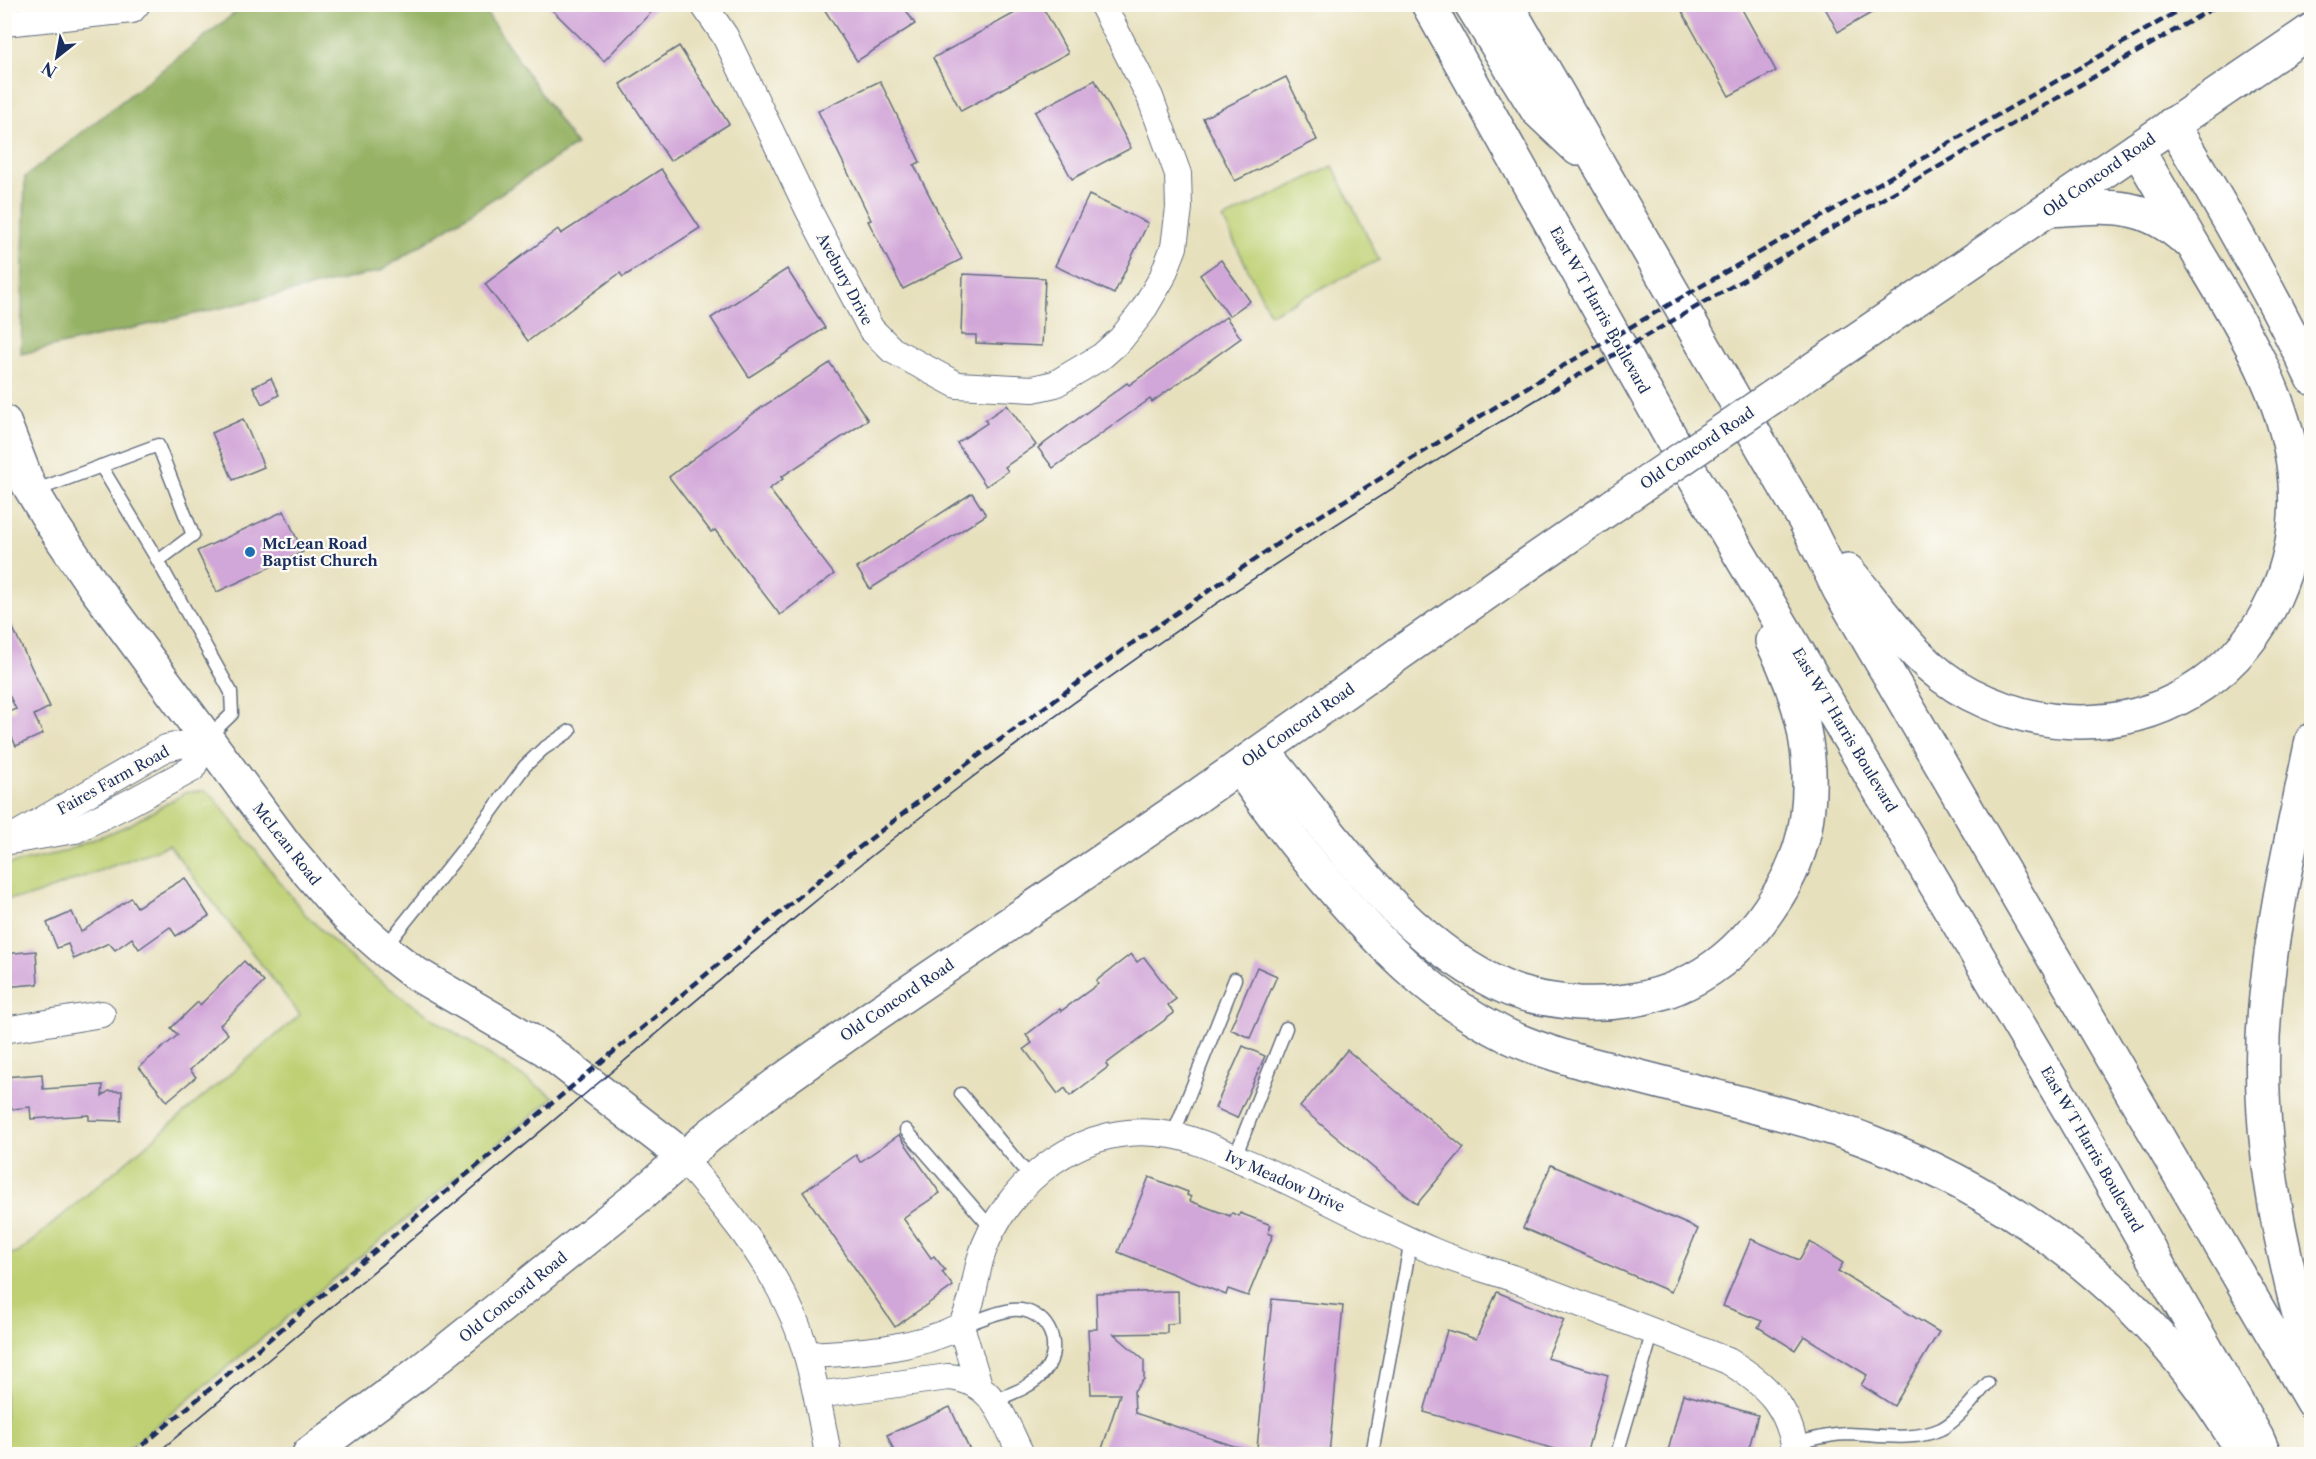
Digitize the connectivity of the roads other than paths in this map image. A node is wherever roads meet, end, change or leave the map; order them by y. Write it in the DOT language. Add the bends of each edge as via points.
graph roads {
  1 [pos="137,4"];
  2 [pos="703,4"];
  3 [pos="1102,4"];
  4 [pos="1428,4"];
  5 [pos="1471,4"];
  6 [pos="1506,4"];
  7 [pos="4,23"];
  8 [pos="2312,30"];
  9 [pos="2172,124"];
  10 [pos="2137,149"];
  11 [pos="1605,175"];
  12 [pos="2048,210"];
  13 [pos="2195,249"];
  14 [pos="2312,378"];
  15 [pos="4,422"];
  16 [pos="101,466"];
  17 [pos="33,491"];
  18 [pos="1805,521"];
  19 [pos="1725,527"];
  20 [pos="158,561"];
  21 [pos="570,731"];
  22 [pos="207,739"];
  23 [pos="2312,740"];
  24 [pos="1251,759"];
  25 [pos="5,842"];
  26 [pos="384,949"];
  27 [pos="1235,979"];
  28 [pos="102,1014"];
  29 [pos="1286,1028"];
  30 [pos="4,1030"];
  31 [pos="961,1094"];
  32 [pos="906,1130"];
  33 [pos="1173,1135"];
  34 [pos="1235,1157"];
  35 [pos="683,1159"];
  36 [pos="1031,1178"];
  37 [pos="993,1230"];
  38 [pos="1411,1240"];
  39 [pos="961,1326"];
  40 [pos="1653,1331"];
  41 [pos="2312,1351"];
  42 [pos="807,1355"];
  43 [pos="1988,1383"];
  44 [pos="986,1393"];
  45 [pos="817,1395"];
  46 [pos="2312,1402"];
  47 [pos="323,1449"];
  48 [pos="1795,1449"];
  49 [pos="828,1455"];
  50 [pos="1021,1455"];
  51 [pos="1371,1455"];
  52 [pos="1617,1455"];
  53 [pos="2247,1455"];
  54 [pos="2264,1455"];
  1 -- 7 [label="street" via="132,10"];
  2 -- 3 [label="street, Avebury Drive" via="726,36 808,209 871,329 892,350 957,385 1033,389 1055,384 1102,356 1121,339 1157,286 1174,247 1178,174 1150,97"];
  4 -- 19 [label="main road, East W T Harris Boulevard"];
  5 -- 11 [label="main road" via="1537,110"];
  6 -- 11 [label="main road"];
  8 -- 9 [label="main road, Old Concord Road"];
  9 -- 10 [label="main road, Old Concord Road"];
  9 -- 14 [label="main road" via="2203,174"];
  10 -- 12 [label="main road, Old Concord Road"];
  10 -- 13 [label="main road"];
  11 -- 18 [label="main road"];
  12 -- 13 [label="main road" via="2131,209 2173,228"];
  12 -- 24 [label="main road, Old Concord Road, bridge" via="1614,505"];
  13 -- 18 [label="main road" via="2240,324 2284,424 2294,470 2295,502 2287,568 2276,595 2249,641 2205,683 2150,711 2097,723 2029,717 1999,707 1968,693 1916,654"];
  15 -- 17 [label="main road, McLean Road"];
  16 -- 17 [label="lane"];
  16 -- 20 [label="lane"];
  16 -- 20 [label="lane" via="158,446 193,535"];
  17 -- 22 [label="main road, McLean Road" via="93,585"];
  18 -- 46 [label="main road" via="1840,591"];
  19 -- 24 [label="main road" via="1731,562 1794,691 1809,752 1810,783 1801,843 1779,895 1744,943 1696,979 1650,996 1599,1004 1541,999 1479,974 1419,931"];
  19 -- 54 [label="main road, East W T Harris Boulevard" via="2072,1113"];
  20 -- 22 [label="lane" via="231,692 232,714"];
  21 -- 26 [label="lane" via="525,766"];
  22 -- 25 [label="street, Faires Farm Road" via="192,769 133,801 75,830"];
  22 -- 26 [label="main road, McLean Road" via="287,847 350,919"];
  23 -- 41 [label="main road" via="2276,917 2265,998 2263,1051 2269,1172 2295,1298"];
  24 -- 35 [label="main road, Old Concord Road" via="832,1044"];
  24 -- 53 [label="main road" via="1296,847 1372,935 1441,996 1502,1033 1537,1048 1836,1130 1911,1159 1984,1196 2052,1238 2119,1294 2193,1377"];
  26 -- 35 [label="main road, McLean Road" via="413,972 545,1049"];
  27 -- 33 [label="lane"];
  28 -- 30 [label="street"];
  29 -- 34 [label="lane"];
  31 -- 36 [label="lane"];
  32 -- 37 [label="lane"];
  33 -- 34 [label="street, Ivy Meadow Drive"];
  33 -- 36 [label="street, Ivy Meadow Drive" via="1140,1131 1108,1135 1079,1146"];
  34 -- 38 [label="street, Ivy Meadow Drive"];
  35 -- 42 [label="street" via="751,1244 782,1292"];
  35 -- 47 [label="main road, Old Concord Road"];
  36 -- 37 [label="street, Ivy Meadow Drive"];
  37 -- 39 [label="street, Ivy Meadow Drive" via="980,1262 972,1303"];
  38 -- 40 [label="street, Ivy Meadow Drive" via="1434,1252"];
  38 -- 51 [label="lane"];
  39 -- 42 [label="street" via="935,1338 887,1348"];
  39 -- 44 [label="street"];
  39 -- 44 [label="lane" via="1012,1310 1028,1312 1045,1323 1054,1339 1053,1355 1045,1371 1027,1386"];
  40 -- 48 [label="street, Ivy Meadow Drive" via="1728,1361 1754,1377 1775,1397 1789,1423"];
  40 -- 52 [label="lane"];
  42 -- 45 [label="street"];
  43 -- 48 [label="lane" via="1943,1428 1927,1434 1847,1434 1822,1437"];
  44 -- 45 [label="street" via="963,1378 948,1377"];
  44 -- 50 [label="street"];
  45 -- 49 [label="street"];
}
